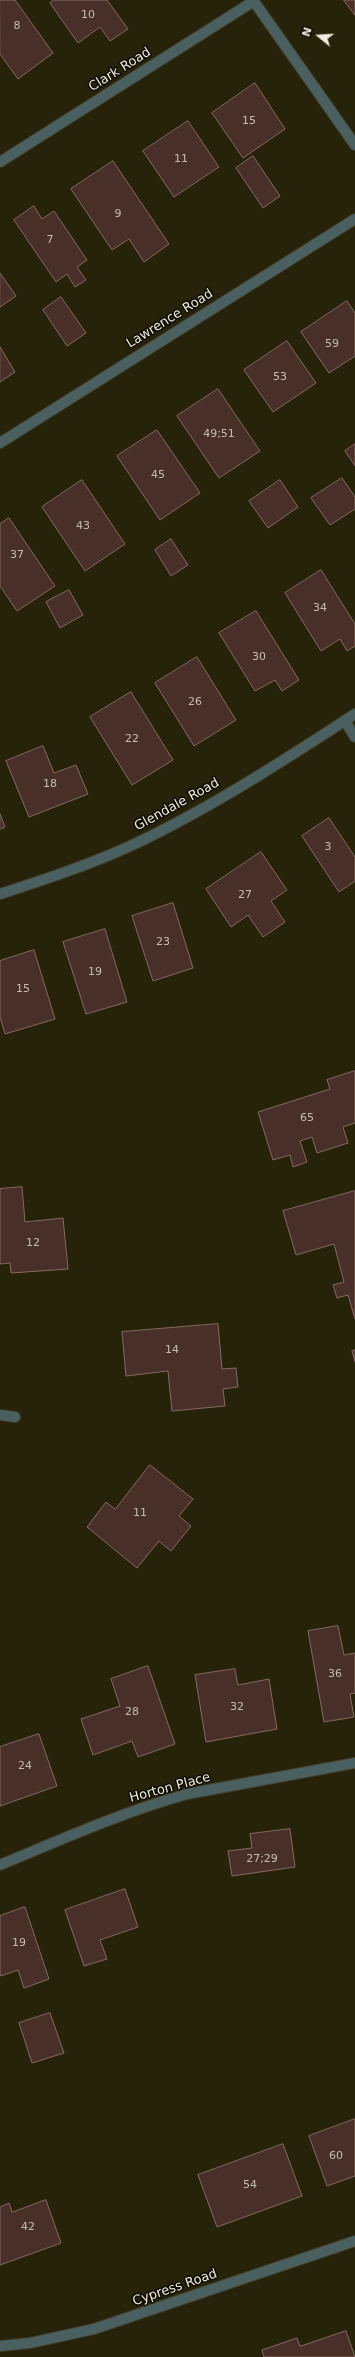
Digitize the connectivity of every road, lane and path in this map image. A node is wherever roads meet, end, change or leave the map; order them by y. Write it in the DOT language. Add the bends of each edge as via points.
graph roads {
  1 [pos="253,1"];
  2 [pos="355,145"];
  3 [pos="0,162"];
  4 [pos="355,219"];
  5 [pos="0,443"];
  6 [pos="355,714"];
  7 [pos="345,721"];
  8 [pos="355,737"];
  9 [pos="0,894"];
  10 [pos="0,1415"];
  11 [pos="15,1417"];
  12 [pos="355,1763"];
  13 [pos="0,1865"];
  14 [pos="355,2241"];
  15 [pos="0,2346"];
  1 -- 2 [label="street"];
  1 -- 3 [label="street, Clark Road"];
  4 -- 5 [label="street, Lawrence Road"];
  6 -- 7 [label="street, Glendale Road"];
  7 -- 8 [label="street"];
  7 -- 9 [label="street, Glendale Road" via="207,806 154,834 86,865"];
  10 -- 11 [label="street"];
  12 -- 13 [label="street, Horton Place" via="161,1801 135,1809"];
  14 -- 15 [label="street, Cypress Road" via="94,2329 30,2343"];
}
